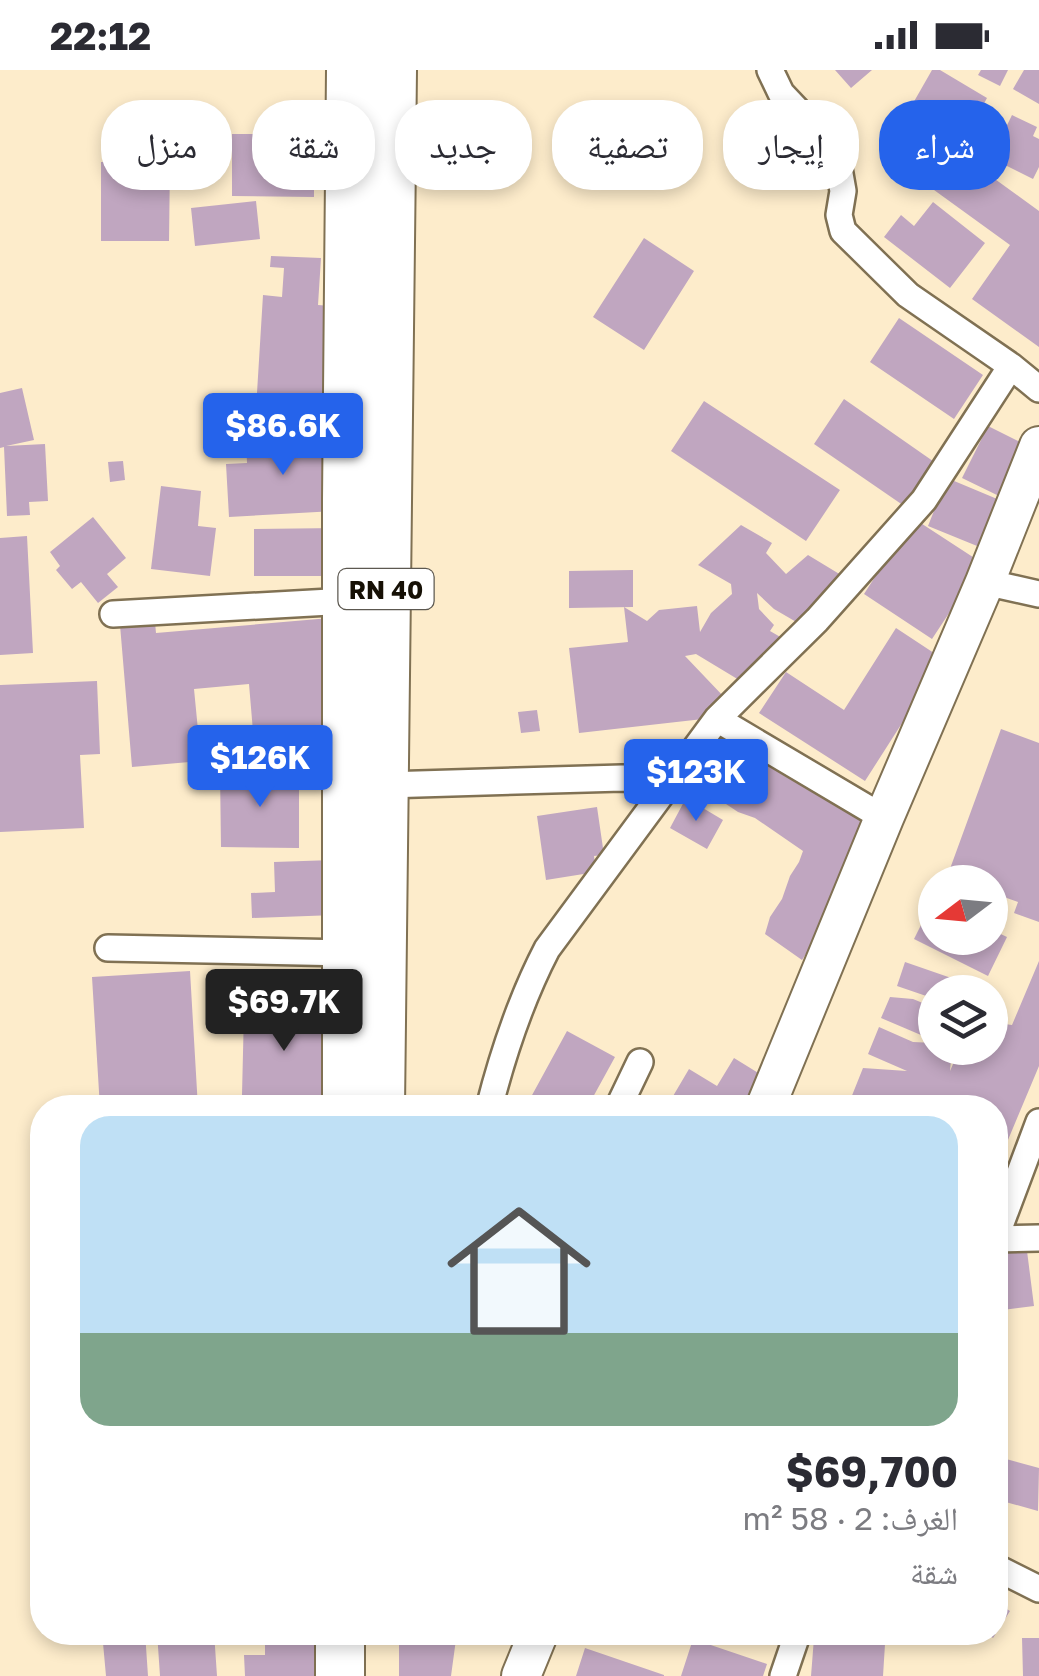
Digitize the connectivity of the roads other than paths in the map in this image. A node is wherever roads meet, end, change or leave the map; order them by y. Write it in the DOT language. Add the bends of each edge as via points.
graph roads {
  1 [pos="352,70"];
  2 [pos="392,70"];
  3 [pos="770,70"];
  4 [pos="360,100"];
  5 [pos="375,127"];
  6 [pos="369,190"];
  7 [pos="372,190"];
  8 [pos="1011,366"];
  9 [pos="1039,389"];
  10 [pos="1039,446"];
  11 [pos="985,582"];
  12 [pos="1039,594"];
  13 [pos="348,601"];
  14 [pos="112,614"];
  15 [pos="718,719"];
  16 [pos="672,779"];
  17 [pos="384,785"];
  18 [pos="884,818"];
  19 [pos="108,948"];
  20 [pos="348,953"];
  21 [pos="640,1062"];
  22 [pos="347,1095"];
  23 [pos="380,1095"];
  24 [pos="492,1095"];
  25 [pos="624,1095"];
  26 [pos="771,1095"];
  27 [pos="1039,1122"];
  28 [pos="1008,1204"];
  29 [pos="1039,1238"];
  30 [pos="1008,1239"];
  31 [pos="1008,1574"];
  32 [pos="1039,1589"];
  33 [pos="340,1645"];
  34 [pos="374,1645"];
  35 [pos="534,1645"];
  36 [pos="794,1645"];
  37 [pos="340,1676"];
  38 [pos="373,1676"];
  39 [pos="520,1676"];
  40 [pos="783,1676"];
  1 -- 4 [label="highway, RN 40"];
  2 -- 5 [label="highway, RN 40"];
  3 -- 8 [label="street" via="781,93 836,151 843,231 908,295"];
  6 -- 13 [label="highway, RN 40"];
  7 -- 17 [label="highway, RN 40"];
  8 -- 9 [label="street"];
  8 -- 15 [label="street" via="924,500"];
  10 -- 11 [label="street"];
  11 -- 12 [label="street"];
  11 -- 18 [label="street"];
  13 -- 14 [label="street"];
  13 -- 20 [label="highway, RN 40"];
  15 -- 16 [label="street"];
  15 -- 18 [label="street"];
  16 -- 17 [label="street"];
  16 -- 24 [label="street" via="547,949"];
  17 -- 23 [label="highway, RN 40"];
  18 -- 26 [label="street"];
  19 -- 20 [label="street"];
  20 -- 22 [label="highway, RN 40"];
  21 -- 25 [label="street"];
  27 -- 28 [label="street"];
  29 -- 30 [label="street"];
  31 -- 32 [label="street"];
  33 -- 37 [label="highway"];
  34 -- 38 [label="highway"];
  35 -- 39 [label="street"];
  36 -- 40 [label="street"];
}
